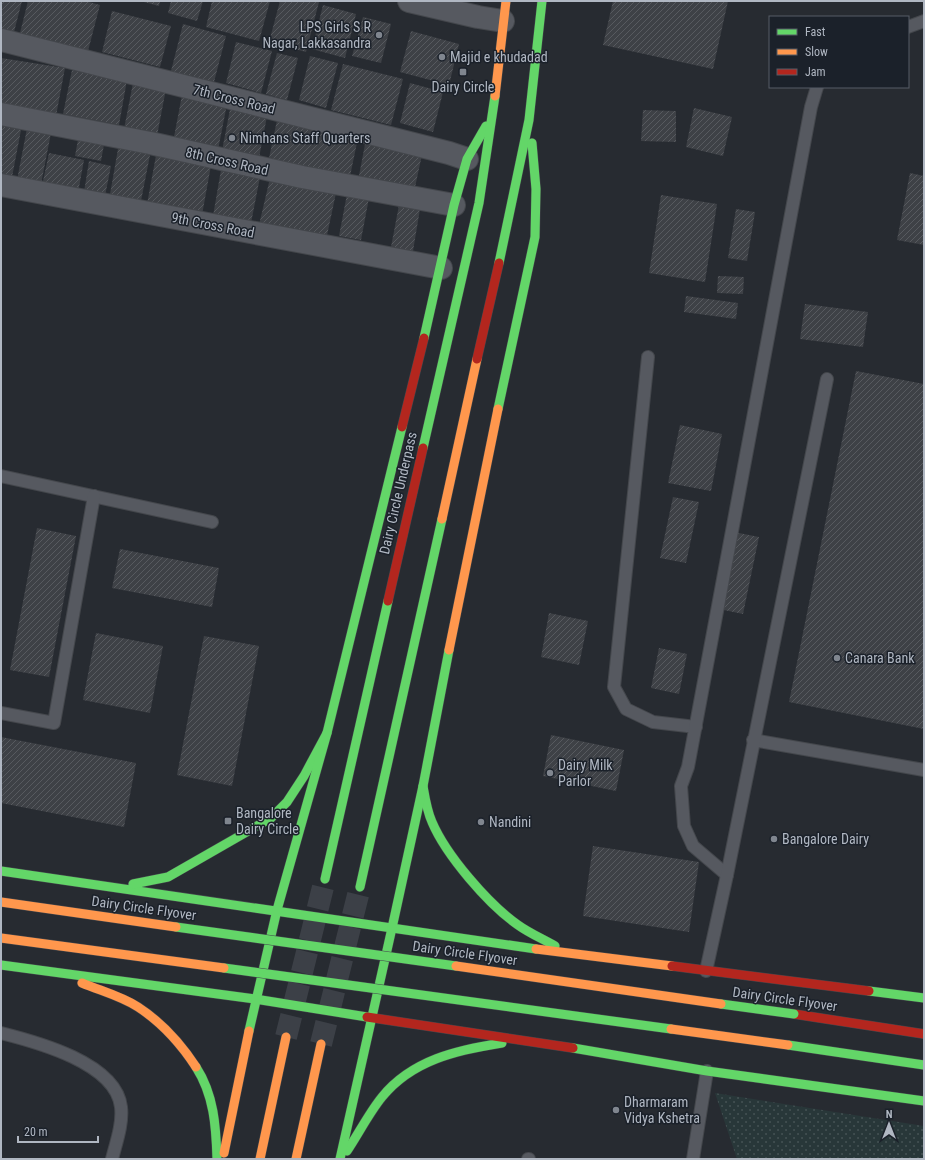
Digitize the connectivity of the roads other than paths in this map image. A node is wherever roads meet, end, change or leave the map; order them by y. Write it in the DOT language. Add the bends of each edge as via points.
graph roads {
  1 [pos="542,1"];
  2 [pos="417,2"];
  3 [pos="504,11"];
  4 [pos="924,21"];
  5 [pos="909,27"];
  6 [pos="1,40"];
  7 [pos="817,88"];
  8 [pos="493,112"];
  9 [pos="1,114"];
  10 [pos="530,120"];
  11 [pos="467,159"];
  12 [pos="1,185"];
  13 [pos="454,205"];
  14 [pos="433,266"];
  15 [pos="648,357"];
  16 [pos="827,379"];
  17 [pos="1,476"];
  18 [pos="94,496"];
  19 [pos="212,522"];
  20 [pos="1,713"];
  21 [pos="696,727"];
  22 [pos="327,733"];
  23 [pos="753,740"];
  24 [pos="924,770"];
  25 [pos="423,786"];
  26 [pos="1,871"];
  27 [pos="727,875"];
  28 [pos="325,879"];
  29 [pos="112,886"];
  30 [pos="360,887"];
  31 [pos="1,902"];
  32 [pos="277,910"];
  33 [pos="392,928"];
  34 [pos="1,938"];
  35 [pos="567,953"];
  36 [pos="1,965"];
  37 [pos="53,971"];
  38 [pos="706,971"];
  39 [pos="924,998"];
  40 [pos="255,999"];
  41 [pos="373,1018"];
  42 [pos="1,1033"];
  43 [pos="924,1034"];
  44 [pos="286,1037"];
  45 [pos="529,1040"];
  46 [pos="321,1044"];
  47 [pos="924,1065"];
  48 [pos="707,1071"];
  49 [pos="924,1101"];
  50 [pos="112,1159"];
  51 [pos="217,1159"];
  52 [pos="223,1159"];
  53 [pos="260,1159"];
  54 [pos="296,1159"];
  55 [pos="341,1159"];
  56 [pos="693,1159"];
  1 -- 10 [label="main road"];
  2 -- 3 [label="street" via="478,17"];
  3 -- 8 [label="main road, Dairy Circle Underpass"];
  4 -- 5 [label="lane"];
  6 -- 11 [label="street, 7th Cross Road"];
  7 -- 21 [label="lane" via="811,107"];
  8 -- 11 [label="main road"];
  8 -- 28 [label="main road, Dairy Circle Underpass" via="479,203"];
  9 -- 13 [label="street, 8th Cross Road" via="150,143 302,177"];
  10 -- 25 [label="main road" via="536,189 535,237 482,476"];
  10 -- 30 [label="main road"];
  11 -- 13 [label="main road"];
  12 -- 14 [label="street, 9th Cross Road"];
  13 -- 14 [label="main road"];
  14 -- 22 [label="main road"];
  15 -- 21 [label="lane" via="614,687 626,709 653,722"];
  16 -- 23 [label="lane"];
  17 -- 18 [label="lane"];
  18 -- 19 [label="lane"];
  18 -- 20 [label="lane" via="54,723"];
  21 -- 27 [label="lane" via="688,767 681,786 684,826 693,846"];
  22 -- 29 [label="main road" via="287,802 271,818 168,877"];
  22 -- 32 [label="main road"];
  23 -- 24 [label="lane"];
  23 -- 27 [label="lane"];
  25 -- 33 [label="main road"];
  25 -- 35 [label="main road" via="432,822 443,842 497,908 517,924"];
  26 -- 29 [label="main road"];
  27 -- 38 [label="lane"];
  29 -- 32 [label="main road"];
  31 -- 43 [label="main road, Dairy Circle Flyover, bridge"];
  32 -- 33 [label="main road"];
  32 -- 40 [label="main road"];
  33 -- 35 [label="main road"];
  33 -- 41 [label="main road"];
  34 -- 47 [label="main road, bridge"];
  35 -- 38 [label="main road"];
  36 -- 37 [label="main road"];
  37 -- 40 [label="main road"];
  37 -- 51 [label="main road" via="138,1007 165,1030 183,1050 199,1072 210,1095"];
  38 -- 39 [label="main road"];
  40 -- 41 [label="main road"];
  40 -- 52 [label="main road"];
  41 -- 45 [label="main road"];
  41 -- 55 [label="main road"];
  42 -- 50 [label="lane" via="40,1042 79,1059 109,1083 121,1107"];
  44 -- 53 [label="main road"];
  45 -- 48 [label="main road"];
  45 -- 55 [label="main road" via="473,1047 430,1059 412,1068 382,1096"];
  46 -- 54 [label="main road"];
  48 -- 49 [label="main road"];
  48 -- 56 [label="lane"];
}
